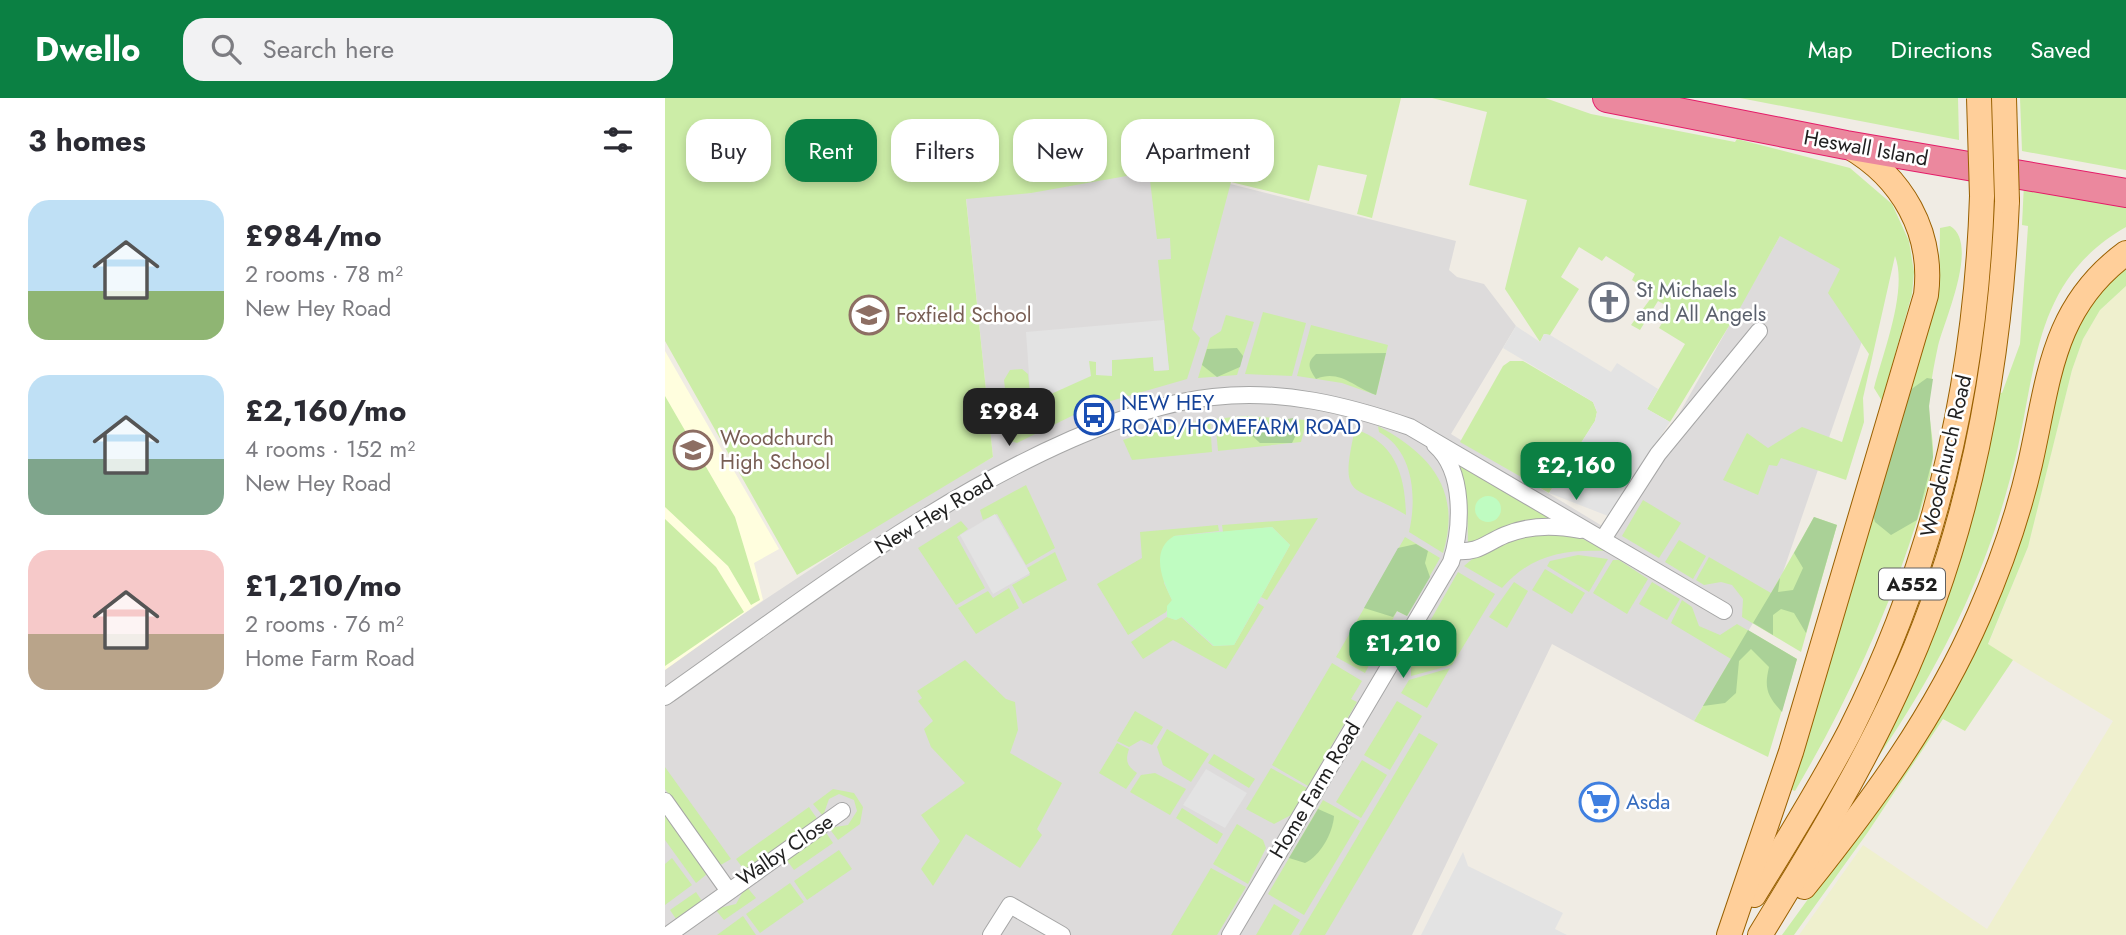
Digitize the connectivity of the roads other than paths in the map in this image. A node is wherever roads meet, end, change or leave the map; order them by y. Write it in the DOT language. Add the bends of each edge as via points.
graph roads {
  1 [pos="1607,98"];
  2 [pos="1979,98"];
  3 [pos="2004,98"];
  4 [pos="1846,145"];
  5 [pos="2126,193"];
  6 [pos="2126,253"];
  7 [pos="1759,331"];
  8 [pos="1410,427"];
  9 [pos="1596,535"];
  10 [pos="1455,551"];
  11 [pos="1724,611"];
  12 [pos="665,697"];
  13 [pos="665,801"];
  14 [pos="842,811"];
  15 [pos="728,890"];
  16 [pos="668,935"];
  17 [pos="991,935"];
  18 [pos="1062,935"];
  19 [pos="1230,935"];
  20 [pos="1730,935"];
  21 [pos="1760,935"];
  22 [pos="1767,935"];
  1 -- 4 [label="highway, Heswall Island"];
  2 -- 20 [label="main road, Woodchurch Road / A552, bridge" via="1980,271 1945,478 1927,541 1878,672 1849,732"];
  3 -- 21 [label="main road, Woodchurch Road / A552, bridge" via="2004,264 1990,383 1968,493 1903,677 1870,745"];
  4 -- 5 [label="highway, Heswall Island"];
  4 -- 20 [label="main road" via="1889,178 1917,218 1927,255 1926,295 1799,727"];
  6 -- 22 [label="main road" via="2097,276 2060,335 2013,524 1960,657 1903,757"];
  7 -- 9 [label="street"];
  8 -- 9 [label="street, New Hey Road"];
  8 -- 10 [label="street, Home Farm Road" via="1441,450 1449,468 1459,512"];
  8 -- 12 [label="street, New Hey Road" via="1323,401 1237,395 1168,404 1102,426 1030,458 883,544"];
  9 -- 10 [label="street" via="1550,526 1527,528 1473,553"];
  9 -- 11 [label="street, New Hey Road"];
  10 -- 19 [label="street, Home Farm Road"];
  13 -- 15 [label="street, Walby Close"];
  14 -- 15 [label="street, Walby Close"];
  15 -- 16 [label="street, Walby Close"];
  17 -- 18 [label="street" via="1010,905"];
}
